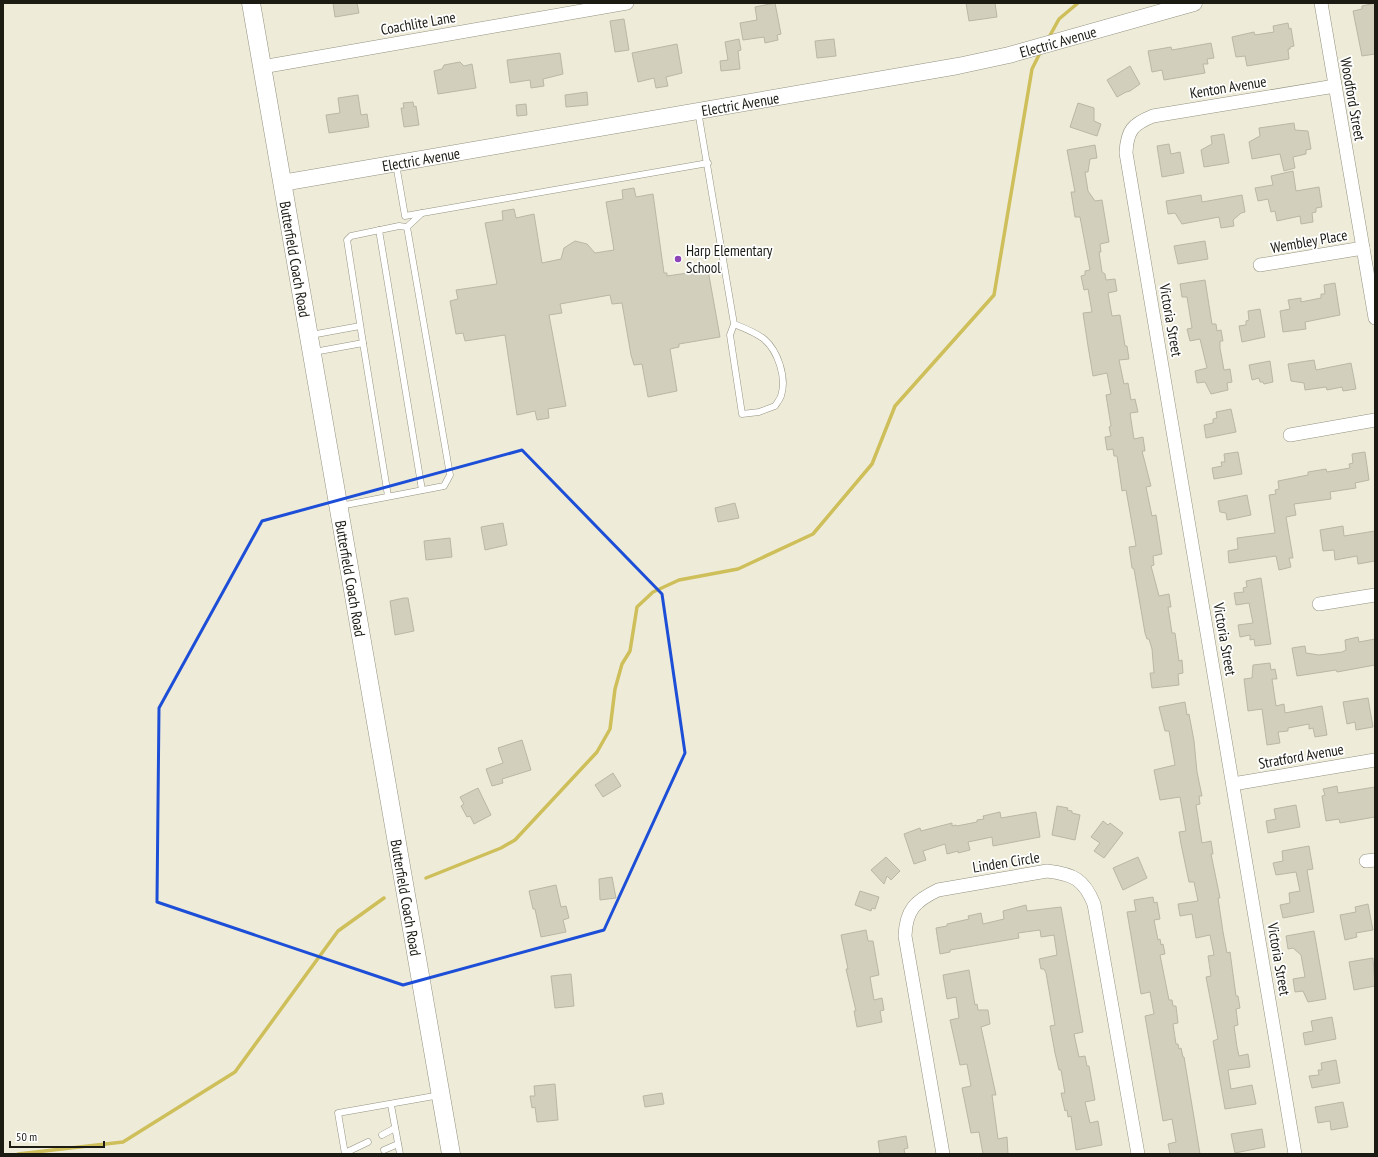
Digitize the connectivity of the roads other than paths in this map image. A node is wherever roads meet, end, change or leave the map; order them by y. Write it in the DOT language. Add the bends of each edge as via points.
graph roads {
  1 [pos="252,3"];
  2 [pos="627,3"];
  3 [pos="1194,3"];
  4 [pos="1321,3"];
  5 [pos="262,67"];
  6 [pos="1335,86"];
  7 [pos="698,111"];
  8 [pos="1130,130"];
  9 [pos="708,162"];
  10 [pos="396,163"];
  11 [pos="282,183"];
  12 [pos="422,213"];
  13 [pos="407,227"];
  14 [pos="379,230"];
  15 [pos="1363,248"];
  16 [pos="1260,265"];
  17 [pos="1375,318"];
  18 [pos="734,324"];
  19 [pos="360,326"];
  20 [pos="363,343"];
  21 [pos="310,344"];
  22 [pos="1375,420"];
  23 [pos="1290,435"];
  24 [pos="422,490"];
  25 [pos="388,496"];
  26 [pos="340,506"];
  27 [pos="1375,595"];
  28 [pos="1320,604"];
  29 [pos="1375,760"];
  30 [pos="1233,784"];
  31 [pos="441,1094"];
  32 [pos="391,1105"];
  33 [pos="395,1128"];
  34 [pos="382,1135"];
  35 [pos="368,1142"];
  36 [pos="398,1144"];
  37 [pos="384,1150"];
  38 [pos="345,1153"];
  39 [pos="400,1154"];
  40 [pos="451,1154"];
  41 [pos="942,1154"];
  42 [pos="1138,1154"];
  43 [pos="1295,1154"];
  1 -- 5 [label="main road, Butterfield Coach Road"];
  2 -- 5 [label="street, Coachlite Lane"];
  3 -- 7 [label="street, Electric Avenue" via="958,66"];
  4 -- 6 [label="street, Woodford Street"];
  5 -- 11 [label="main road, Butterfield Coach Road"];
  6 -- 8 [label="street, Kenton Avenue" via="1154,116"];
  6 -- 15 [label="street, Woodford Street"];
  7 -- 9 [label="lane"];
  7 -- 10 [label="street, Electric Avenue"];
  8 -- 30 [label="street, Victoria Street" via="1126,141 1126,153"];
  9 -- 12 [label="lane"];
  9 -- 18 [label="lane"];
  10 -- 11 [label="street, Electric Avenue"];
  10 -- 12 [label="lane" via="405,216"];
  11 -- 21 [label="main road, Butterfield Coach Road"];
  12 -- 13 [label="lane"];
  13 -- 14 [label="lane"];
  13 -- 24 [label="lane" via="450,475 444,486"];
  14 -- 19 [label="lane" via="351,236 348,240"];
  14 -- 24 [label="lane"];
  15 -- 16 [label="street, Wembley Place"];
  15 -- 17 [label="street, Woodford Street"];
  18 -- 18 [label="lane" via="730,335 742,414 759,412 775,406 781,396 783,383 775,353 764,340 748,329"];
  19 -- 20 [label="lane"];
  19 -- 21 [label="lane"];
  20 -- 21 [label="lane"];
  20 -- 25 [label="lane"];
  21 -- 26 [label="main road, Butterfield Coach Road"];
  22 -- 23 [label="street"];
  24 -- 25 [label="lane"];
  25 -- 26 [label="lane"];
  26 -- 31 [label="main road, Butterfield Coach Road"];
  27 -- 28 [label="street"];
  29 -- 30 [label="street, Stratford Avenue"];
  30 -- 43 [label="street, Victoria Street"];
  31 -- 32 [label="lane"];
  31 -- 40 [label="main road, Butterfield Coach Road"];
  32 -- 33 [label="lane"];
  32 -- 38 [label="lane" via="338,1113"];
  33 -- 34 [label="lane"];
  33 -- 36 [label="lane"];
  35 -- 38 [label="lane"];
  36 -- 37 [label="lane"];
  36 -- 39 [label="lane"];
  41 -- 42 [label="street, Linden Circle" via="905,936 906,921 912,908 922,897 938,890 1047,871 1063,873 1077,879 1088,890 1094,904"];
}
